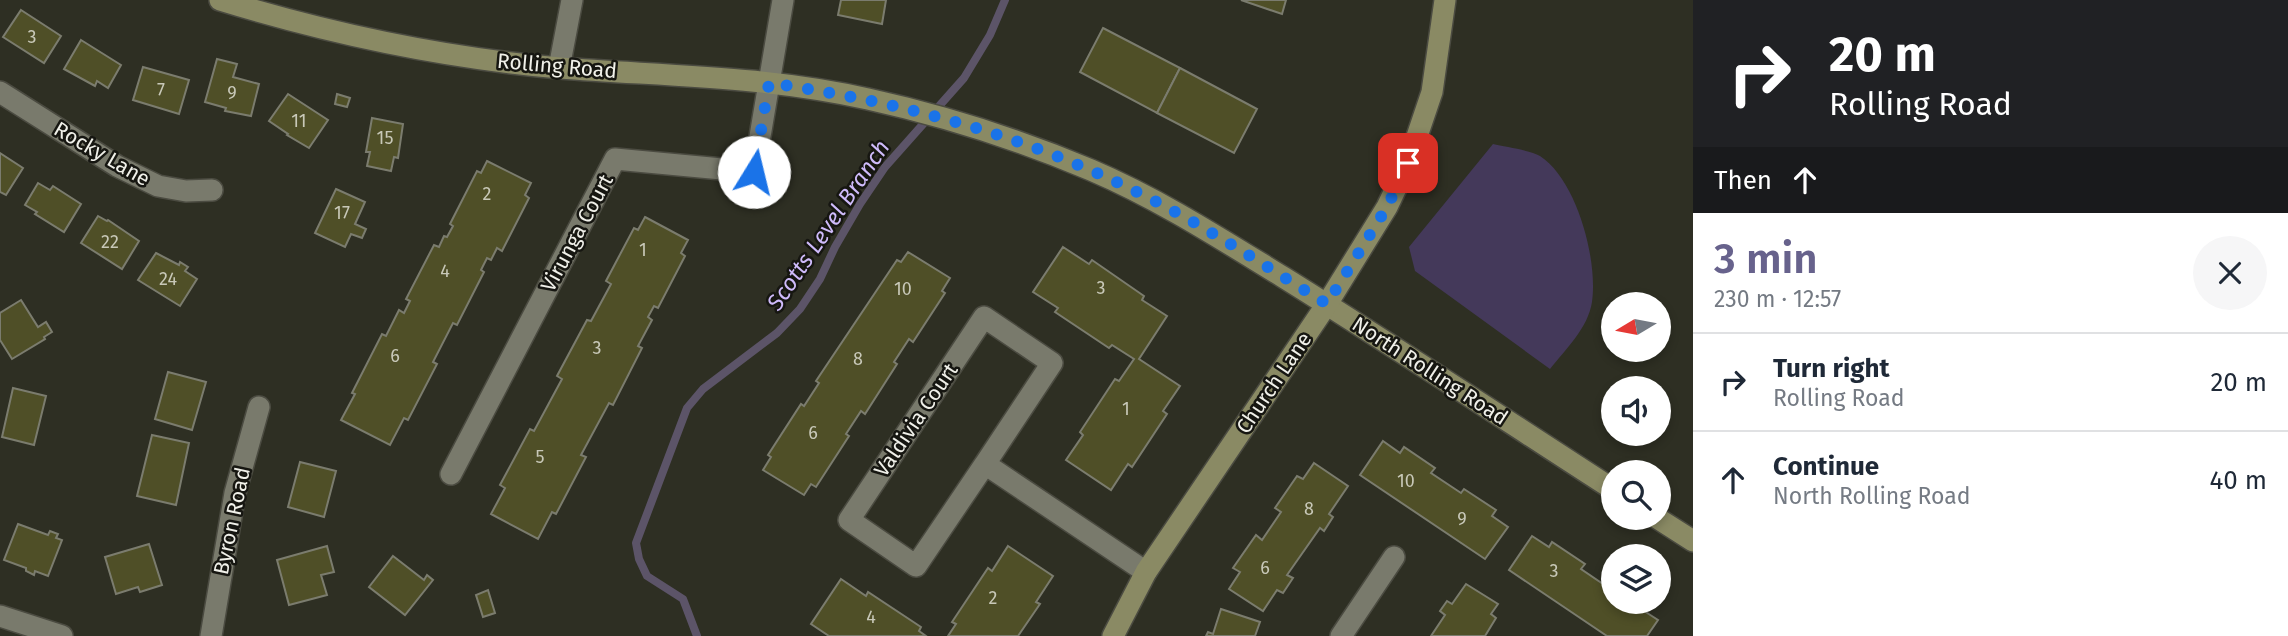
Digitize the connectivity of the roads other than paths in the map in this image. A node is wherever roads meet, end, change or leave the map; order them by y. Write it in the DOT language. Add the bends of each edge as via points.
graph roads {
  1 [pos="220,0"];
  2 [pos="572,0"];
  3 [pos="783,0"];
  4 [pos="1445,0"];
  5 [pos="559,68"];
  6 [pos="769,83"];
  7 [pos="0,92"];
  8 [pos="899,106"];
  9 [pos="212,190"];
  10 [pos="1327,304"];
  11 [pos="258,407"];
  12 [pos="985,464"];
  13 [pos="451,474"];
  14 [pos="1601,482"];
  15 [pos="1671,527"];
  16 [pos="1693,541"];
  17 [pos="1394,558"];
  18 [pos="1146,572"];
  19 [pos="0,616"];
  20 [pos="62,636"];
  21 [pos="211,636"];
  22 [pos="1112,636"];
  23 [pos="1340,636"];
  1 -- 5 [label="street, Rolling Road" via="398,46"];
  2 -- 5 [label="street"];
  3 -- 6 [label="street"];
  4 -- 10 [label="street, Church Lane" via="1432,92 1408,163 1387,207"];
  5 -- 6 [label="street, Rolling Road"];
  6 -- 8 [label="street, Rolling Road"];
  6 -- 13 [label="street, Virunga Court" via="754,172 615,159"];
  7 -- 9 [label="street, Rocky Lane" via="158,187"];
  8 -- 10 [label="street, North Rolling Road" via="1094,171 1150,198"];
  10 -- 14 [label="street, North Rolling Road"];
  10 -- 18 [label="street, Church Lane"];
  11 -- 21 [label="street, Byron Road" via="235,493"];
  12 -- 12 [label="street, Valdivia Court" via="1052,363 984,317 849,520 916,566"];
  12 -- 18 [label="street"];
  15 -- 16 [label="street"];
  17 -- 23 [label="street"];
  18 -- 22 [label="street, Church Lane"];
  19 -- 20 [label="street"];
}
